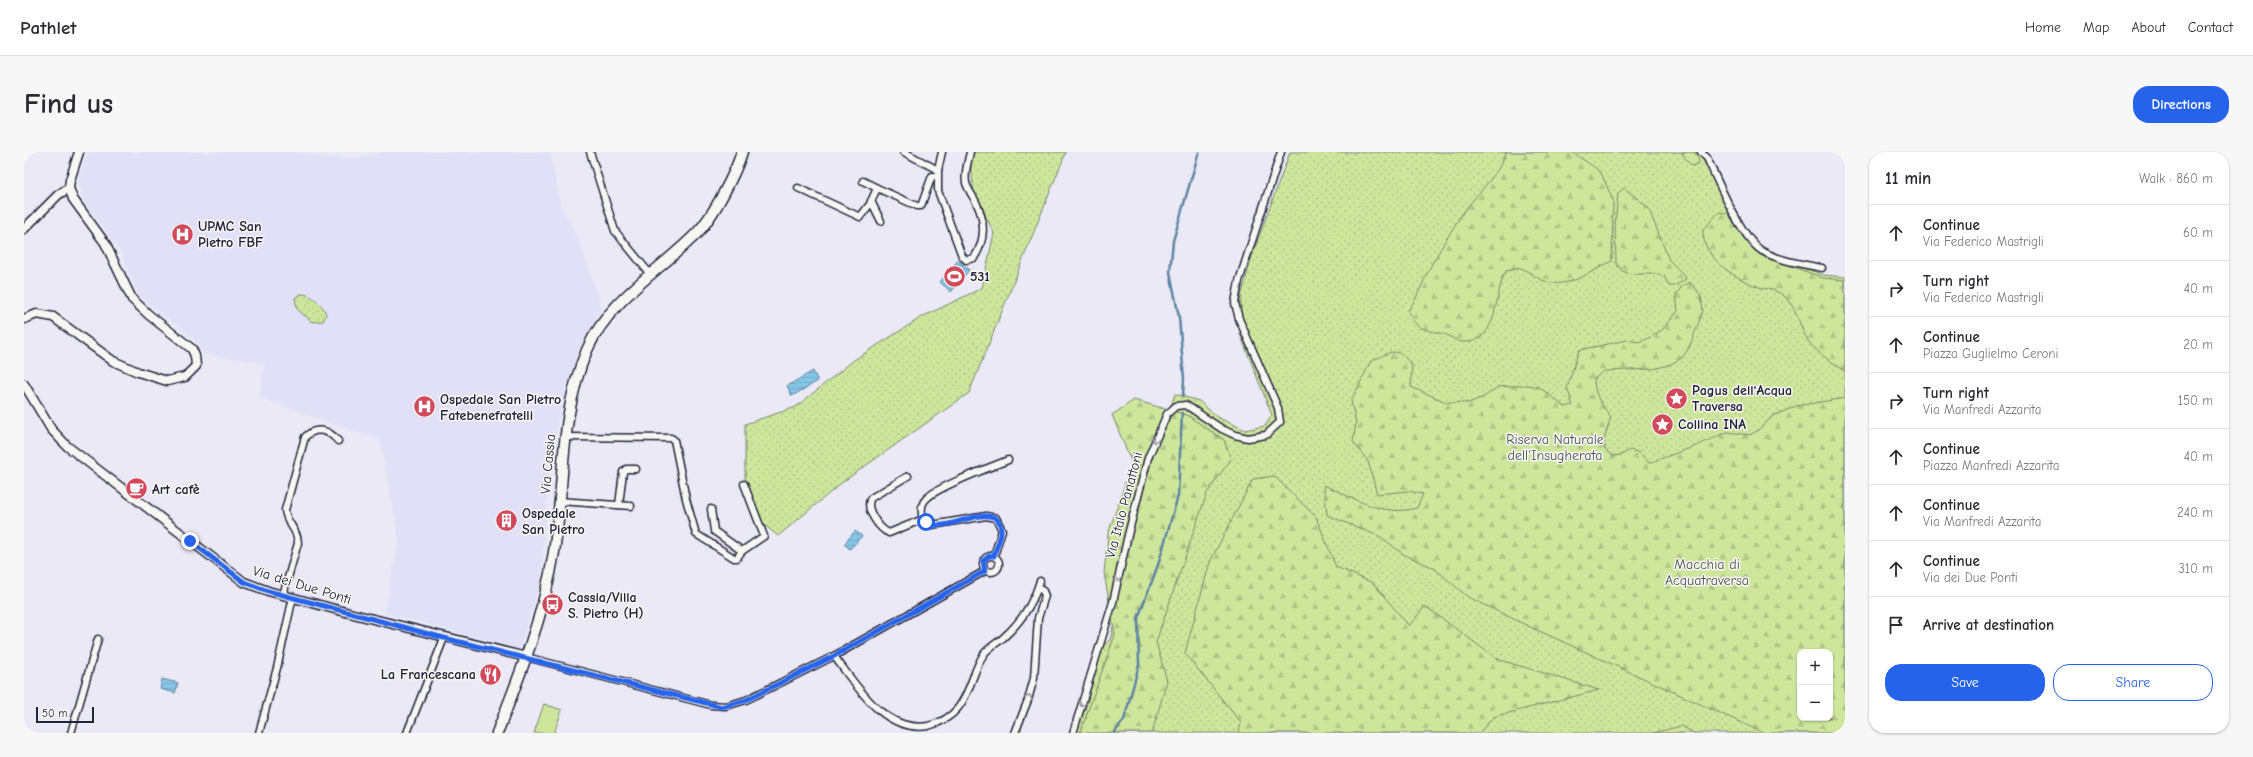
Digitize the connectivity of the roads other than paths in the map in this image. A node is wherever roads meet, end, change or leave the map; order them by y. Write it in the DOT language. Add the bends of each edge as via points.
graph roads {
  1 [pos="79,152"];
  2 [pos="590,152"];
  3 [pos="742,152"];
  4 [pos="904,152"];
  5 [pos="942,152"];
  6 [pos="970,152"];
  7 [pos="1701,152"];
  8 [pos="1282,153"];
  9 [pos="937,173"];
  10 [pos="863,181"];
  11 [pos="69,188"];
  12 [pos="798,188"];
  13 [pos="877,188"];
  14 [pos="871,201"];
  15 [pos="881,220"];
  16 [pos="24,229"];
  17 [pos="1822,268"];
  18 [pos="650,274"];
  19 [pos="24,319"];
  20 [pos="24,384"];
  21 [pos="565,437"];
  22 [pos="338,441"];
  23 [pos="1008,460"];
  24 [pos="636,469"];
  25 [pos="908,476"];
  26 [pos="744,484"];
  27 [pos="559,501"];
  28 [pos="619,505"];
  29 [pos="631,506"];
  30 [pos="710,509"];
  31 [pos="923,519"];
  32 [pos="742,551"];
  33 [pos="994,556"];
  34 [pos="985,571"];
  35 [pos="1040,581"];
  36 [pos="1038,588"];
  37 [pos="283,595"];
  38 [pos="293,597"];
  39 [pos="444,638"];
  40 [pos="98,639"];
  41 [pos="834,656"];
  42 [pos="526,657"];
  43 [pos="71,733"];
  44 [pos="259,733"];
  45 [pos="407,733"];
  46 [pos="497,733"];
  47 [pos="1015,733"];
  48 [pos="1073,733"];
  1 -- 11 [label="street"];
  2 -- 18 [label="street" via="615,231"];
  3 -- 18 [label="main road, Via Cassia" via="726,188 699,231"];
  4 -- 9 [label="street"];
  5 -- 9 [label="street"];
  6 -- 9 [label="street" via="966,184 982,217 984,229 978,253 971,260 966,260 962,256 938,191"];
  7 -- 17 [label="street" via="1707,158 1739,221 1757,246 1776,256"];
  8 -- 48 [label="street, Via Italo Panattoni, one-way" via="1239,281 1235,304 1239,319 1278,408 1280,420 1277,427 1266,435 1244,438 1222,429 1183,405 1174,407 1164,418 1148,458 1113,602"];
  9 -- 13 [label="street" via="932,176 924,202 917,206"];
  10 -- 13 [label="street"];
  11 -- 16 [label="street" via="58,195"];
  11 -- 19 [label="street" via="79,209 105,243 132,299 192,349 196,366 186,378 167,381 114,361 53,317 37,314"];
  12 -- 14 [label="street" via="860,216"];
  13 -- 14 [label="street"];
  14 -- 15 [label="street"];
  18 -- 21 [label="main road, Via Cassia" via="612,310 594,338 575,386"];
  20 -- 37 [label="street, Via dei Due Ponti" via="51,429 67,446 239,578 257,588"];
  21 -- 27 [label="main road, Via Cassia"];
  21 -- 32 [label="street" via="671,438 674,440 696,534 734,558"];
  22 -- 37 [label="street" via="321,430 310,432 305,437 285,510 285,516 298,535 298,543"];
  23 -- 31 [label="street" via="932,494 923,504"];
  24 -- 28 [label="street" via="626,469 623,472"];
  25 -- 31 [label="street" via="871,498 868,507 882,529 889,533"];
  26 -- 32 [label="street" via="764,536"];
  27 -- 28 [label="street"];
  27 -- 42 [label="main road, Via Cassia" via="551,567"];
  28 -- 29 [label="street"];
  30 -- 32 [label="street" via="714,531"];
  31 -- 33 [label="street" via="929,524 936,525 979,517 994,517 1000,522 1002,530"];
  33 -- 34 [label="street" via="989,556 983,561"];
  33 -- 34 [label="street" via="999,562 999,567 993,572"];
  34 -- 41 [label="street"];
  35 -- 36 [label="street"];
  36 -- 41 [label="street" via="1031,605 1014,627 983,656 964,700 949,717 934,724 912,727 891,720 869,699"];
  47 -- 36 [label="street, one-way" via="1028,700 1035,672 1038,618 1045,596 1044,591"];
  37 -- 38 [label="street, Via dei Due Ponti"];
  38 -- 39 [label="street, Via dei Due Ponti"];
  38 -- 44 [label="street"];
  39 -- 42 [label="street, Via dei Due Ponti"];
  39 -- 45 [label="street"];
  40 -- 43 [label="street"];
  41 -- 42 [label="street" via="741,702 718,707"];
  42 -- 46 [label="main road, Via Cassia"];
}
